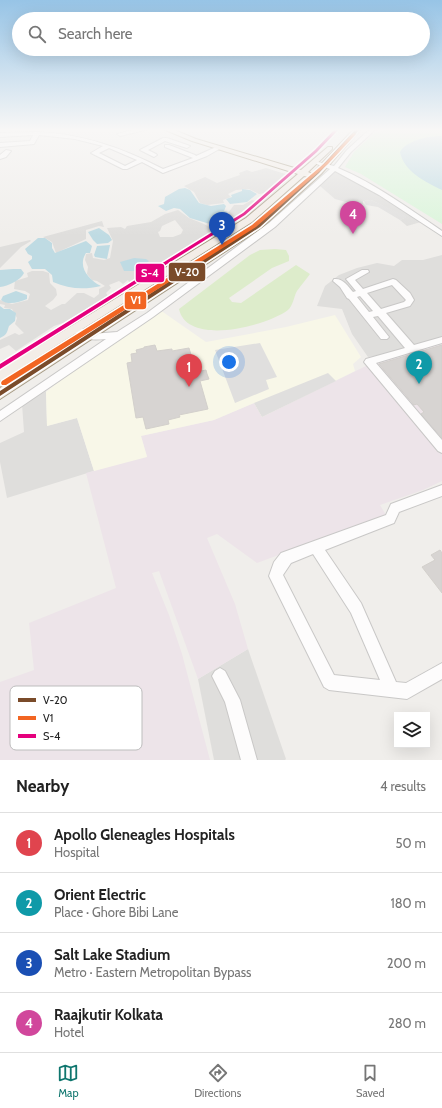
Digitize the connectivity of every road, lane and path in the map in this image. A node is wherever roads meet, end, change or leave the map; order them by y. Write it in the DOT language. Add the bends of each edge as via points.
graph roads {
  1 [pos="118,164"];
  2 [pos="133,164"];
  3 [pos="151,164"];
  4 [pos="180,164"];
  5 [pos="282,164"];
  6 [pos="286,164"];
  7 [pos="315,164"];
  8 [pos="326,164"];
  9 [pos="327,164"];
  10 [pos="338,164"];
  11 [pos="335,168"];
  12 [pos="311,172"];
  13 [pos="442,234"];
  14 [pos="365,272"];
  15 [pos="337,281"];
  16 [pos="171,284"];
  17 [pos="362,292"];
  18 [pos="350,296"];
  19 [pos="157,308"];
  20 [pos="379,312"];
  21 [pos="367,316"];
  22 [pos="76,329"];
  23 [pos="119,335"];
  24 [pos="88,337"];
  25 [pos="384,337"];
  26 [pos="442,340"];
  27 [pos="412,349"];
  28 [pos="0,376"];
  29 [pos="0,394"];
  30 [pos="0,418"];
  31 [pos="442,448"];
  32 [pos="442,490"];
  33 [pos="316,547"];
  34 [pos="442,671"];
  35 [pos="220,676"];
  36 [pos="392,690"];
  37 [pos="249,760"];
  1 -- 2 [label="street" via="125,168"];
  3 -- 4 [label="street" via="163,171"];
  5 -- 12 [label="main road"];
  6 -- 12 [label="main road"];
  7 -- 12 [label="main road"];
  8 -- 12 [label="main road"];
  9 -- 11 [label="street"];
  10 -- 11 [label="street"];
  11 -- 13 [label="street" via="355,176"];
  11 -- 19 [label="street" via="272,225"];
  12 -- 16 [label="main road" via="273,215"];
  12 -- 22 [label="main road" via="249,220"];
  14 -- 17 [label="street" via="350,279"];
  15 -- 18 [label="street"];
  16 -- 19 [label="street"];
  16 -- 24 [label="main road"];
  17 -- 18 [label="street"];
  17 -- 20 [label="street"];
  17 -- 20 [label="street" via="393,282 410,300 407,304"];
  18 -- 21 [label="street"];
  19 -- 23 [label="street"];
  20 -- 21 [label="street"];
  20 -- 27 [label="street"];
  21 -- 25 [label="street"];
  22 -- 24 [label="street"];
  22 -- 28 [label="main road"];
  23 -- 24 [label="street"];
  23 -- 30 [label="street"];
  24 -- 29 [label="main road"];
  26 -- 27 [label="street"];
  27 -- 31 [label="street" via="369,362"];
  32 -- 33 [label="street" via="395,508 390,519"];
  33 -- 36 [label="street" via="356,608"];
  33 -- 36 [label="street" via="286,558 276,576 329,682"];
  34 -- 36 [label="street" via="408,691"];
  35 -- 37 [label="street" via="232,700"];
}
